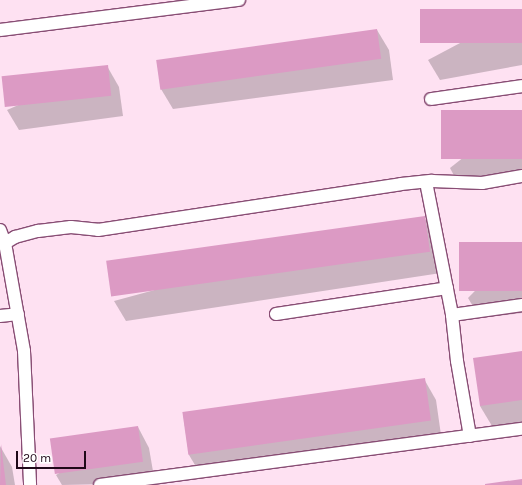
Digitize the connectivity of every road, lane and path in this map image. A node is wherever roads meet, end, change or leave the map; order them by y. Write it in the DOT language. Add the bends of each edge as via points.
graph roads {
  1 [pos="239,0"];
  2 [pos="0,30"];
  3 [pos="522,86"];
  4 [pos="431,99"];
  5 [pos="522,176"];
  6 [pos="426,182"];
  7 [pos="0,230"];
  8 [pos="5,244"];
  9 [pos="448,288"];
  10 [pos="522,305"];
  11 [pos="18,314"];
  12 [pos="276,314"];
  13 [pos="452,315"];
  14 [pos="0,316"];
  15 [pos="522,429"];
  16 [pos="470,436"];
  17 [pos="30,485"];
  18 [pos="100,485"];
  1 -- 2 [label="lane"];
  3 -- 4 [label="lane"];
  5 -- 6 [label="lane" via="482,183"];
  6 -- 8 [label="lane" via="98,230 71,227 38,230"];
  6 -- 9 [label="lane"];
  7 -- 8 [label="lane"];
  8 -- 11 [label="lane"];
  9 -- 12 [label="lane"];
  9 -- 13 [label="lane"];
  10 -- 13 [label="lane"];
  11 -- 14 [label="lane"];
  11 -- 17 [label="lane" via="24,351"];
  13 -- 16 [label="lane"];
  15 -- 16 [label="lane"];
  16 -- 18 [label="lane"];
}
